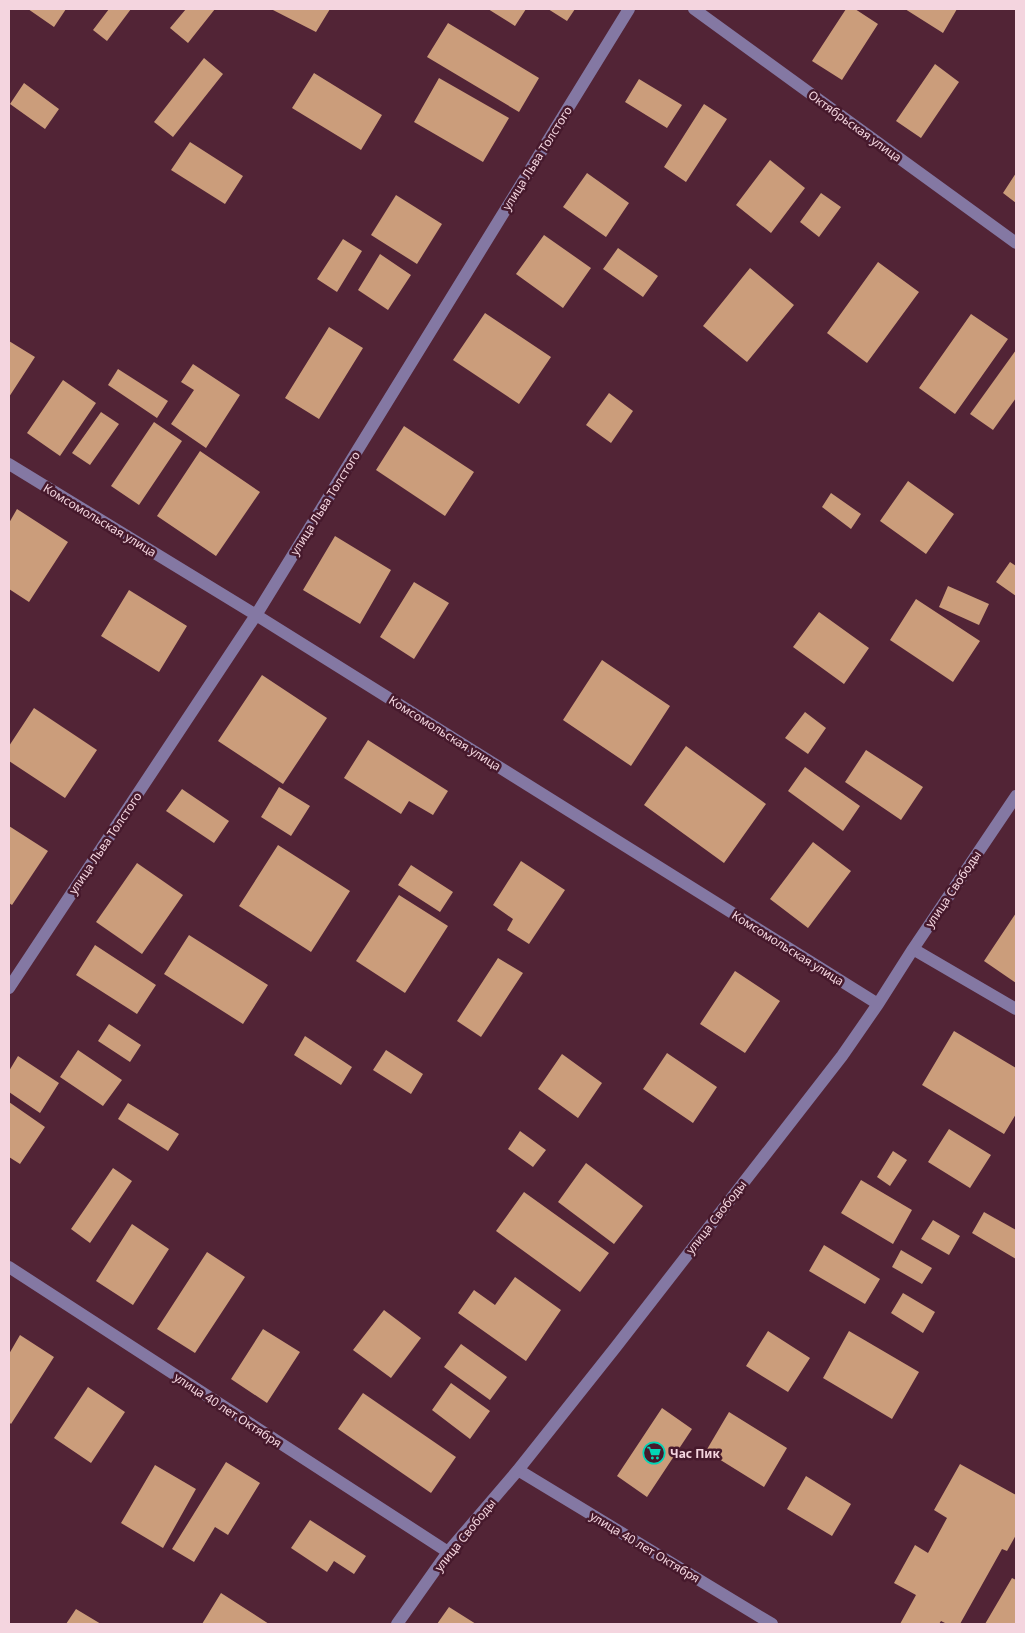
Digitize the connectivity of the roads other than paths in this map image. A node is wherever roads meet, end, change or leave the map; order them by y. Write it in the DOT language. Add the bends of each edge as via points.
graph roads {
  1 [pos="629,9"];
  2 [pos="694,9"];
  3 [pos="1016,243"];
  4 [pos="9,464"];
  5 [pos="256,615"];
  6 [pos="1016,796"];
  7 [pos="913,949"];
  8 [pos="9,988"];
  9 [pos="878,1004"];
  10 [pos="1016,1009"];
  11 [pos="9,1267"];
  12 [pos="518,1470"];
  13 [pos="448,1552"];
  14 [pos="397,1624"];
  15 [pos="772,1624"];
  1 -- 5 [label="street, улица Льва Толстого"];
  2 -- 3 [label="street, Октябрьская улица"];
  4 -- 5 [label="street, Комсомольская улица"];
  5 -- 8 [label="street, улица Льва Толстого"];
  5 -- 9 [label="street, Комсомольская улица"];
  6 -- 7 [label="street, улица Свободы"];
  7 -- 9 [label="street, улица Свободы"];
  7 -- 10 [label="street"];
  9 -- 12 [label="street, улица Свободы" via="842,1056"];
  11 -- 13 [label="street, улица 40 лет Октября"];
  12 -- 13 [label="street, улица Свободы"];
  12 -- 15 [label="street, улица 40 лет Октября"];
  13 -- 14 [label="street, улица Свободы"];
}
